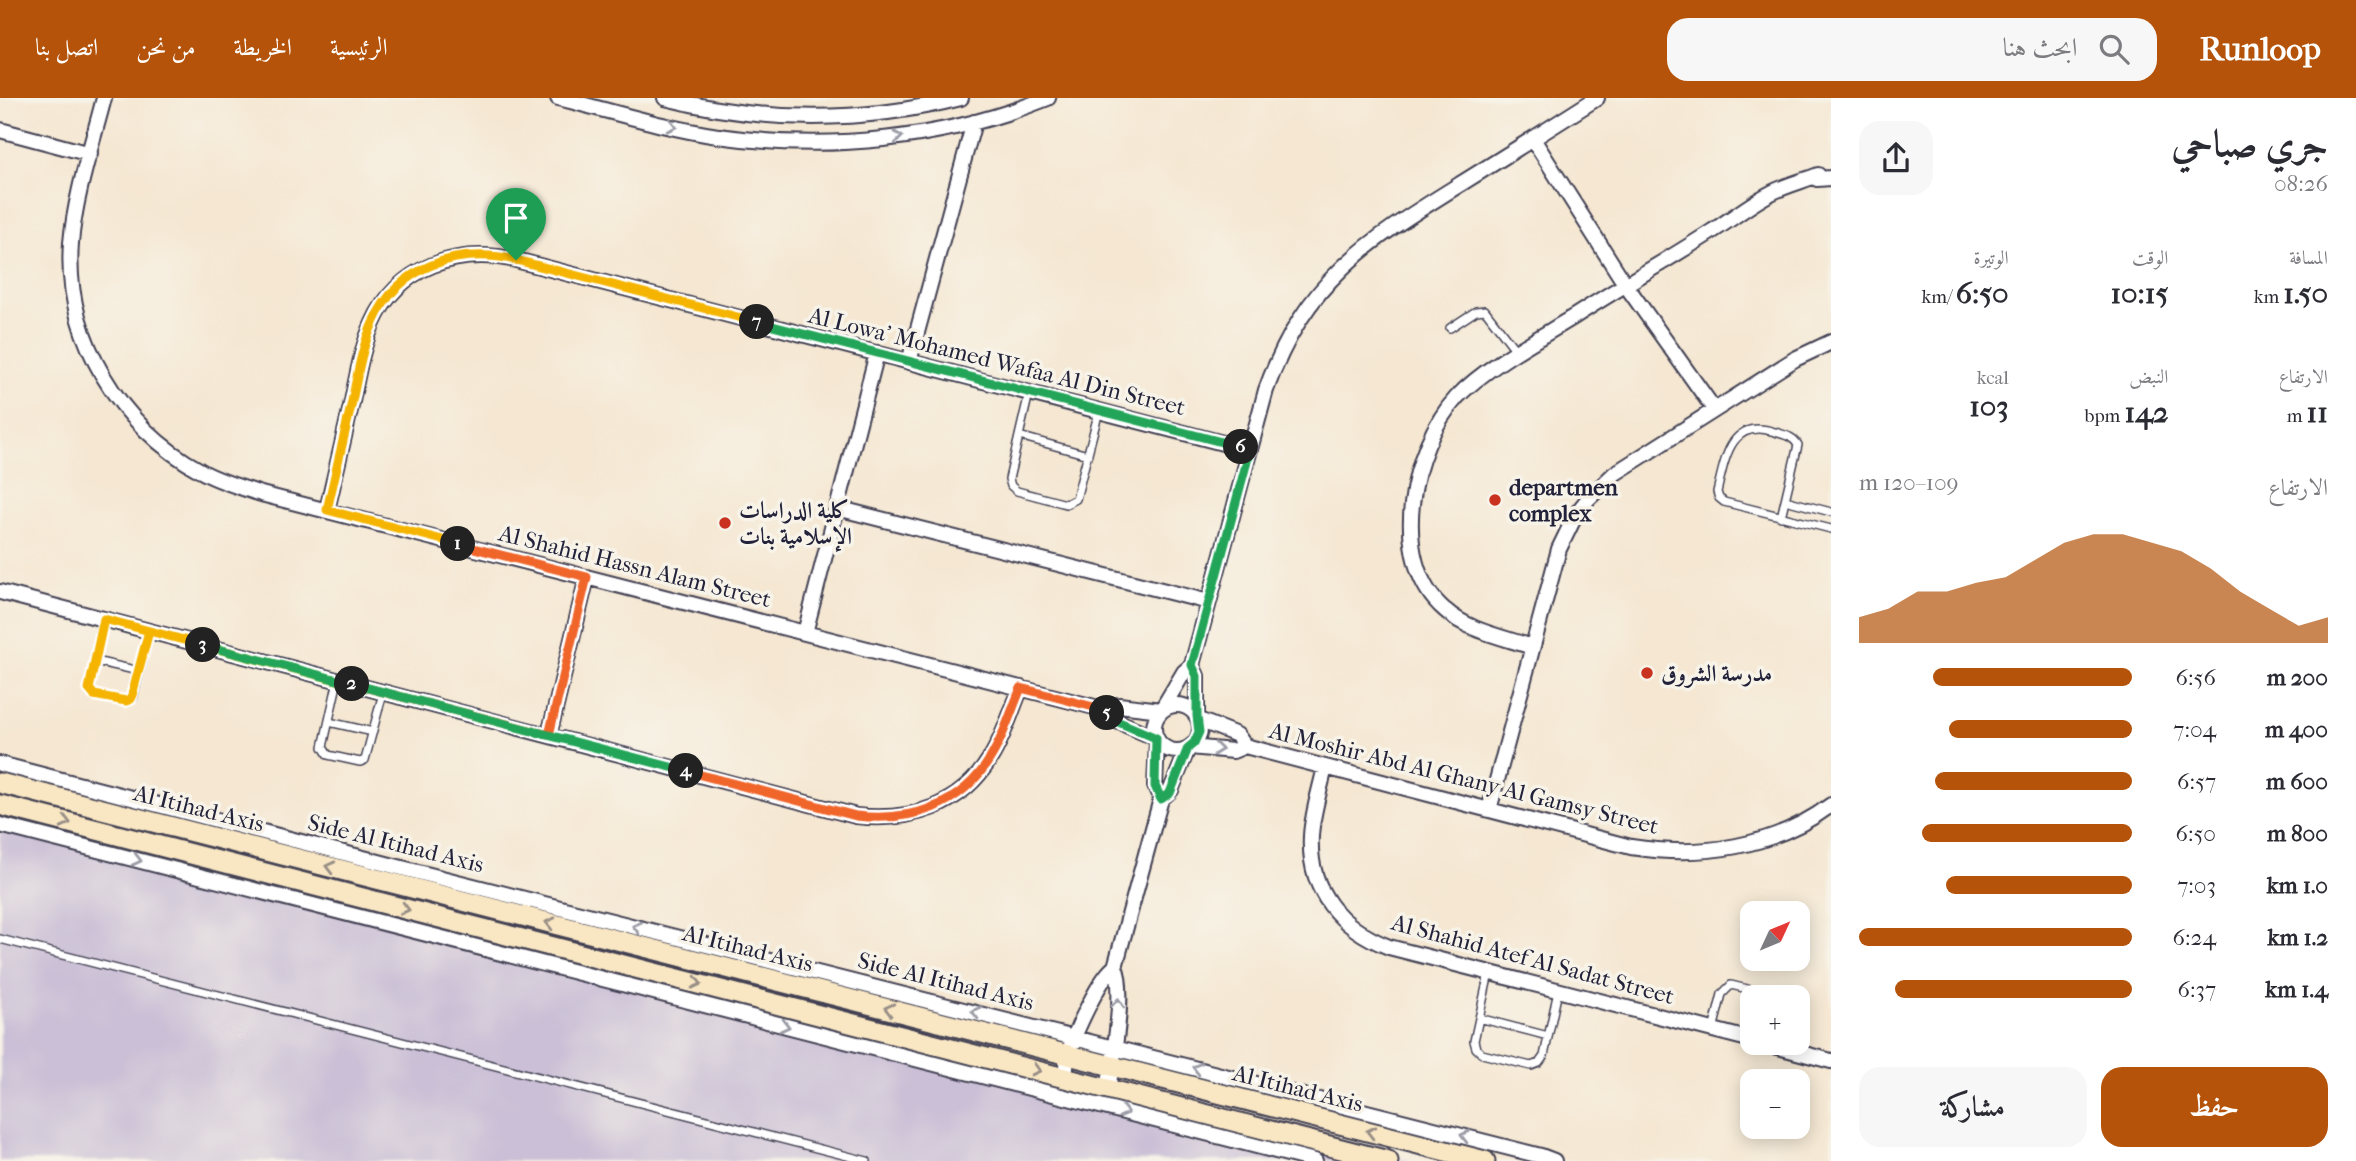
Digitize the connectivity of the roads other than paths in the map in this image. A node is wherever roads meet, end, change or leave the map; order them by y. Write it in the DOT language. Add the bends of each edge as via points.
graph roads {
  1 [pos="104,98"];
  2 [pos="558,98"];
  3 [pos="665,98"];
  4 [pos="961,98"];
  5 [pos="1048,98"];
  6 [pos="1597,98"];
  7 [pos="974,122"];
  8 [pos="0,130"];
  9 [pos="1533,139"];
  10 [pos="90,154"];
  11 [pos="1831,178"];
  12 [pos="1625,284"];
  13 [pos="1450,328"];
  14 [pos="1831,342"];
  15 [pos="1517,352"];
  16 [pos="877,353"];
  17 [pos="909,362"];
  18 [pos="1029,393"];
  19 [pos="1714,409"];
  20 [pos="1099,411"];
  21 [pos="1019,436"];
  22 [pos="1250,450"];
  23 [pos="1088,455"];
  24 [pos="1785,500"];
  25 [pos="837,508"];
  26 [pos="327,510"];
  27 [pos="1831,512"];
  28 [pos="1781,517"];
  29 [pos="1831,529"];
  30 [pos="587,577"];
  31 [pos="0,592"];
  32 [pos="1209,602"];
  33 [pos="104,619"];
  34 [pos="149,631"];
  35 [pos="805,633"];
  36 [pos="1532,648"];
  37 [pos="95,661"];
  38 [pos="1192,665"];
  39 [pos="139,671"];
  40 [pos="338,680"];
  41 [pos="1021,688"];
  42 [pos="383,692"];
  43 [pos="1105,710"];
  44 [pos="1161,710"];
  45 [pos="1198,718"];
  46 [pos="329,722"];
  47 [pos="373,732"];
  48 [pos="549,735"];
  49 [pos="1156,739"];
  50 [pos="1245,746"];
  51 [pos="1189,747"];
  52 [pos="0,764"];
  53 [pos="1325,768"];
  54 [pos="0,783"];
  55 [pos="1161,799"];
  56 [pos="0,805"];
  57 [pos="1831,806"];
  58 [pos="1489,810"];
  59 [pos="0,825"];
  60 [pos="0,939"];
  61 [pos="1115,967"];
  62 [pos="1489,972"];
  63 [pos="1740,987"];
  64 [pos="1558,990"];
  65 [pos="1479,1018"];
  66 [pos="1713,1030"];
  67 [pos="1548,1036"];
  68 [pos="1740,1037"];
  69 [pos="1071,1046"];
  70 [pos="1810,1054"];
  71 [pos="1113,1057"];
  72 [pos="1831,1060"];
  73 [pos="1065,1077"];
  74 [pos="1108,1088"];
  75 [pos="867,1161"];
  76 [pos="1315,1161"];
  77 [pos="1388,1161"];
  78 [pos="1485,1161"];
  79 [pos="1554,1161"];
  1 -- 10 [label="street, Al Shahid Hassn Alam Street"];
  2 -- 7 [label="street, one-way" via="685,130 781,142 878,139"];
  3 -- 4 [label="street" via="723,111 825,117 892,112"];
  5 -- 7 [label="street"];
  6 -- 9 [label="street"];
  7 -- 17 [label="street"];
  8 -- 10 [label="street"];
  9 -- 12 [label="street"];
  9 -- 22 [label="street" via="1373,240 1327,283 1277,362"];
  10 -- 26 [label="street, Al Shahid Hassn Alam Street" via="75,214 71,275 84,336 111,391 152,437 203,472 231,485"];
  11 -- 12 [label="street" via="1817,179 1818,175 1775,191"];
  12 -- 15 [label="street"];
  12 -- 19 [label="street"];
  13 -- 15 [label="lane" via="1485,310"];
  14 -- 19 [label="street" via="1794,359"];
  15 -- 36 [label="street" via="1459,395 1437,425 1416,476 1411,512 1415,557 1423,583 1444,610 1468,625"];
  16 -- 17 [label="street, Al Lowa' Mohamed Wafaa Al Din Street"];
  16 -- 25 [label="street"];
  16 -- 26 [label="street, Al Lowa' Mohamed Wafaa Al Din Street" via="498,256 479,254 442,261 409,278 373,321"];
  17 -- 18 [label="street, Al Lowa' Mohamed Wafaa Al Din Street"];
  18 -- 20 [label="street, Al Lowa' Mohamed Wafaa Al Din Street"];
  18 -- 21 [label="lane"];
  19 -- 36 [label="street" via="1614,474 1576,514 1559,549"];
  20 -- 22 [label="street, Al Lowa' Mohamed Wafaa Al Din Street"];
  20 -- 23 [label="lane"];
  21 -- 23 [label="lane"];
  21 -- 23 [label="lane" via="1010,483 1029,494 1066,504 1073,501"];
  22 -- 32 [label="street"];
  24 -- 27 [label="lane"];
  24 -- 28 [label="lane"];
  24 -- 28 [label="lane" via="1796,441 1765,428 1738,436 1727,450 1719,498"];
  25 -- 32 [label="street"];
  25 -- 35 [label="street"];
  26 -- 30 [label="street, Al Shahid Hassn Alam Street"];
  28 -- 29 [label="lane"];
  30 -- 35 [label="street, Al Shahid Hassn Alam Street"];
  30 -- 48 [label="street"];
  31 -- 33 [label="street"];
  32 -- 38 [label="street"];
  33 -- 34 [label="street"];
  33 -- 37 [label="lane"];
  34 -- 39 [label="lane"];
  34 -- 40 [label="street"];
  35 -- 41 [label="street, Al Shahid Hassn Alam Street"];
  36 -- 58 [label="street"];
  37 -- 39 [label="lane"];
  37 -- 39 [label="lane" via="89,687 94,695 128,701 134,695"];
  38 -- 44 [label="street"];
  38 -- 45 [label="street" via="1197,676"];
  40 -- 42 [label="street"];
  40 -- 46 [label="lane"];
  41 -- 43 [label="street, Al Shahid Hassn Alam Street"];
  41 -- 48 [label="street" via="1001,738 978,776 943,804 901,817 856,816"];
  42 -- 47 [label="lane"];
  42 -- 48 [label="street"];
  43 -- 44 [label="street, Al Shahid Hassn Alam Street" via="1119,705"];
  43 -- 49 [label="street, Al Shahid Hassn Alam Street" via="1114,720"];
  44 -- 45 [label="street" via="1181,705"];
  44 -- 49 [label="street" via="1154,720"];
  45 -- 50 [label="street, Al Moshir Abd Al Ghany Al Gamsy Street" via="1237,735"];
  45 -- 51 [label="street" via="1198,738"];
  46 -- 47 [label="lane"];
  46 -- 47 [label="lane" via="323,747 328,755 362,761"];
  49 -- 51 [label="street" via="1171,750"];
  49 -- 55 [label="street" via="1155,786"];
  51 -- 50 [label="street, Al Moshir Abd Al Ghany Al Gamsy Street, one-way" via="1233,751"];
  50 -- 53 [label="street, Al Moshir Abd Al Ghany Al Gamsy Street"];
  51 -- 55 [label="street" via="1171,790"];
  69 -- 52 [label="street, Side Al Itihad Axis, one-way"];
  53 -- 58 [label="street, Al Moshir Abd Al Ghany Al Gamsy Street"];
  53 -- 62 [label="street, Al Shahid Atef Al Sadat Street" via="1311,855 1315,876 1336,913 1351,928 1389,947"];
  69 -- 54 [label="street, Al Itihad Axis, one-way"];
  55 -- 61 [label="street"];
  56 -- 73 [label="street, Al Itihad Axis, one-way"];
  57 -- 58 [label="street, Al Moshir Abd Al Ghany Al Gamsy Street" via="1773,836 1745,845 1689,852 1631,848"];
  59 -- 76 [label="street, one-way"];
  60 -- 75 [label="lane"];
  61 -- 69 [label="street" via="1105,975"];
  71 -- 61 [label="street, one-way" via="1119,980"];
  62 -- 64 [label="street, Al Shahid Atef Al Sadat Street"];
  62 -- 65 [label="lane"];
  63 -- 66 [label="lane" via="1731,985 1723,994"];
  64 -- 66 [label="street, Al Shahid Atef Al Sadat Street"];
  64 -- 67 [label="lane"];
  65 -- 67 [label="lane"];
  65 -- 67 [label="lane" via="1474,1041 1482,1054 1535,1065 1542,1060"];
  66 -- 68 [label="street, Al Shahid Atef Al Sadat Street"];
  69 -- 71 [label="street, Al Itihad Axis"];
  69 -- 73 [label="street"];
  70 -- 72 [label="street"];
  71 -- 74 [label="street"];
  78 -- 71 [label="street, Al Itihad Axis, one-way"];
  79 -- 71 [label="street, one-way"];
  73 -- 74 [label="street, Al Itihad Axis"];
  74 -- 77 [label="street, Al Itihad Axis"];
}
